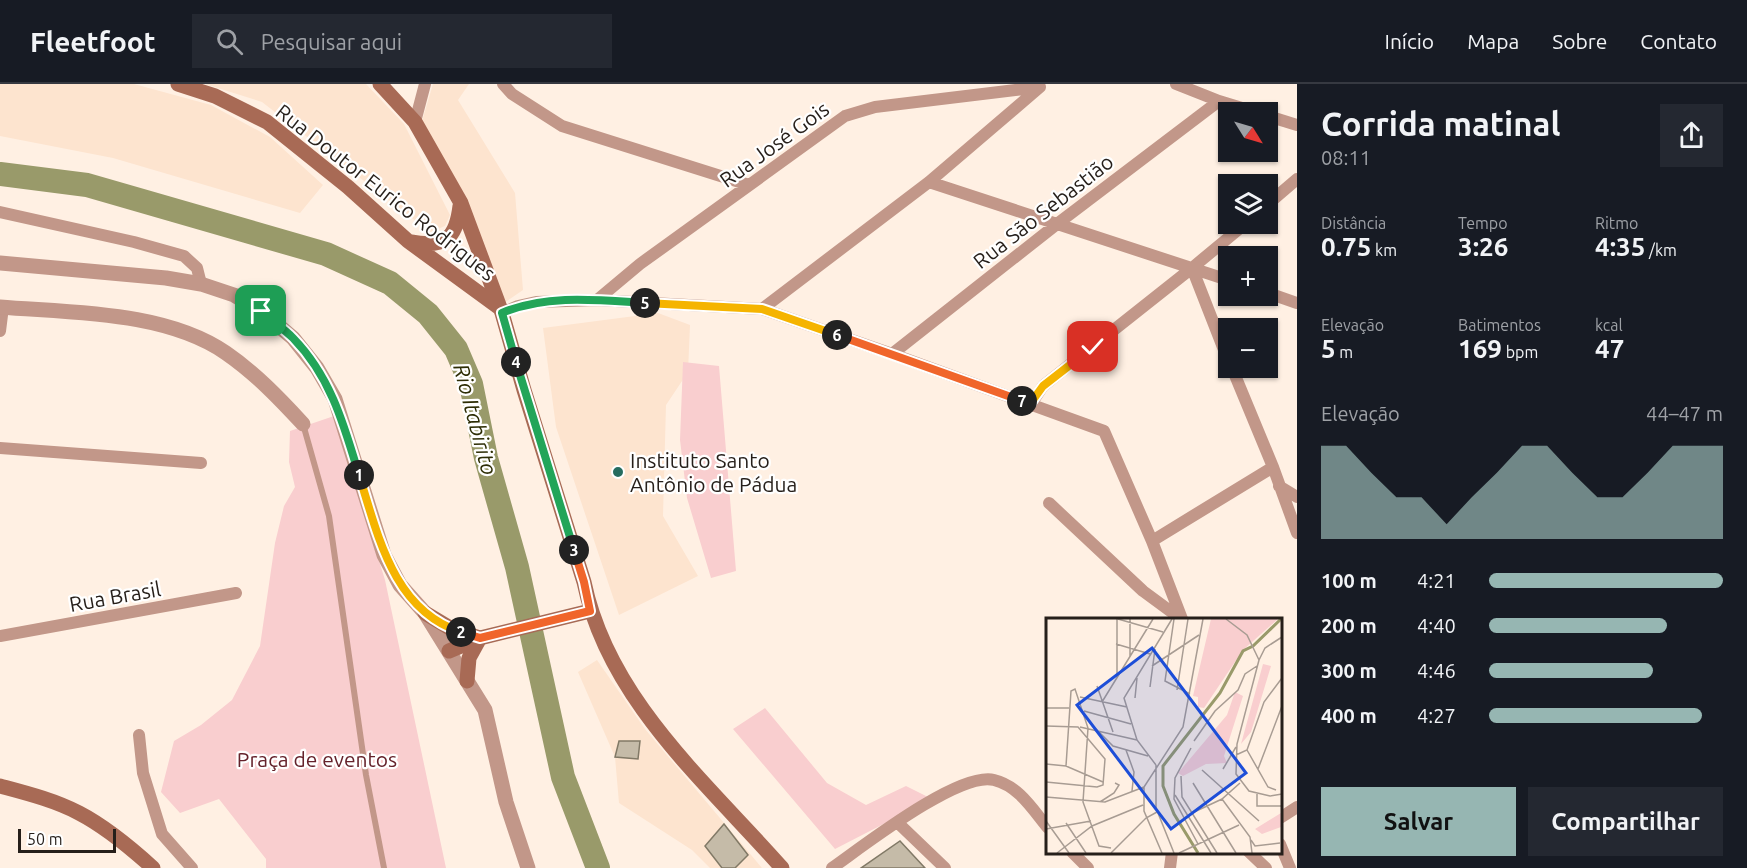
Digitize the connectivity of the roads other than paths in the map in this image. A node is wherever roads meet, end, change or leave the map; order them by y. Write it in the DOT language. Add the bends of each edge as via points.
graph roads {
  1 [pos="178,84"];
  2 [pos="380,84"];
  3 [pos="425,84"];
  4 [pos="504,84"];
  5 [pos="1176,84"];
  6 [pos="1042,86"];
  7 [pos="1219,101"];
  8 [pos="1222,102"];
  9 [pos="1278,119"];
  10 [pos="415,122"];
  11 [pos="1297,125"];
  12 [pos="1297,179"];
  13 [pos="929,182"];
  14 [pos="749,185"];
  15 [pos="1278,195"];
  16 [pos="461,203"];
  17 [pos="0,212"];
  18 [pos="1057,224"];
  19 [pos="1233,234"];
  20 [pos="408,241"];
  21 [pos="0,263"];
  22 [pos="1192,268"];
  23 [pos="1218,277"];
  24 [pos="201,284"];
  25 [pos="1278,296"];
  26 [pos="597,300"];
  27 [pos="1297,303"];
  28 [pos="1,307"];
  29 [pos="762,309"];
  30 [pos="501,311"];
  31 [pos="0,330"];
  32 [pos="1218,334"];
  33 [pos="892,354"];
  34 [pos="1236,378"];
  35 [pos="1030,404"];
  36 [pos="303,424"];
  37 [pos="0,448"];
  38 [pos="201,463"];
  39 [pos="1273,467"];
  40 [pos="1279,486"];
  41 [pos="1297,496"];
  42 [pos="1049,503"];
  43 [pos="1297,534"];
  44 [pos="1152,541"];
  45 [pos="236,593"];
  46 [pos="590,611"];
  47 [pos="425,613"];
  48 [pos="1180,618"];
  49 [pos="1181,618"];
  50 [pos="0,636"];
  51 [pos="485,637"];
  52 [pos="448,651"];
  53 [pos="467,681"];
  54 [pos="139,735"];
  55 [pos="0,786"];
  56 [pos="1297,807"];
  57 [pos="1282,818"];
  58 [pos="897,822"];
  59 [pos="1046,826"];
  60 [pos="1282,847"];
  61 [pos="1073,853"];
  62 [pos="1172,853"];
  63 [pos="1250,853"];
  64 [pos="153,868"];
  65 [pos="192,868"];
  66 [pos="384,868"];
  67 [pos="528,868"];
  68 [pos="782,868"];
  69 [pos="832,868"];
  70 [pos="945,868"];
  71 [pos="1088,868"];
  72 [pos="1170,868"];
  73 [pos="1266,868"];
  74 [pos="1290,868"];
  1 -- 20 [label="main road, Rua Doutor Eurico Rodrigues" via="215,96 267,122"];
  2 -- 10 [label="main road"];
  3 -- 10 [label="street"];
  4 -- 14 [label="street" via="512,94 562,126"];
  5 -- 7 [label="street"];
  6 -- 13 [label="street"];
  6 -- 14 [label="street, Rua José Gois" via="860,110"];
  7 -- 8 [label="street"];
  7 -- 18 [label="street, Rua São Sebastião"];
  9 -- 11 [label="street"];
  10 -- 16 [label="main road"];
  12 -- 15 [label="street"];
  13 -- 18 [label="street"];
  13 -- 29 [label="street"];
  14 -- 26 [label="street, Rua José Gois"];
  16 -- 20 [label="main road" via="459,221 446,240 435,244"];
  16 -- 30 [label="main road"];
  17 -- 24 [label="street" via="184,256 197,268"];
  18 -- 22 [label="street"];
  18 -- 33 [label="street, Rua São Sebastião"];
  19 -- 22 [label="street"];
  20 -- 30 [label="main road, Rua Doutor Eurico Rodrigues"];
  21 -- 24 [label="street"];
  22 -- 23 [label="street"];
  22 -- 32 [label="street"];
  22 -- 35 [label="street" via="1043,386"];
  24 -- 47 [label="street" via="234,295 261,311 293,338 317,368 335,399 384,555 400,585"];
  25 -- 27 [label="street"];
  26 -- 29 [label="street"];
  26 -- 30 [label="street" via="536,302"];
  28 -- 31 [label="street"];
  28 -- 36 [label="street" via="128,318 177,328 225,352 271,390"];
  29 -- 33 [label="street"];
  30 -- 46 [label="main road"];
  33 -- 35 [label="street"];
  34 -- 39 [label="street"];
  35 -- 44 [label="street" via="1104,430"];
  36 -- 66 [label="lane" via="329,516 366,775"];
  37 -- 38 [label="street"];
  39 -- 40 [label="street"];
  39 -- 44 [label="street"];
  40 -- 41 [label="street"];
  40 -- 43 [label="street"];
  42 -- 48 [label="street" via="1143,591"];
  44 -- 49 [label="street"];
  45 -- 50 [label="street, Rua Brasil"];
  46 -- 51 [label="main road"];
  46 -- 68 [label="main road" via="622,678 660,733"];
  47 -- 51 [label="main road" via="450,628"];
  47 -- 52 [label="street"];
  51 -- 52 [label="main road"];
  51 -- 53 [label="main road" via="469,658"];
  52 -- 53 [label="street"];
  53 -- 67 [label="street" via="485,710 506,802"];
  54 -- 65 [label="street" via="143,773 162,834"];
  55 -- 64 [label="main road" via="79,813"];
  56 -- 57 [label="street"];
  58 -- 59 [label="street" via="972,782 993,780 1014,789"];
  58 -- 69 [label="street"];
  58 -- 70 [label="street"];
  60 -- 74 [label="street"];
  61 -- 71 [label="street"];
  62 -- 72 [label="street"];
  63 -- 73 [label="street"];
}
